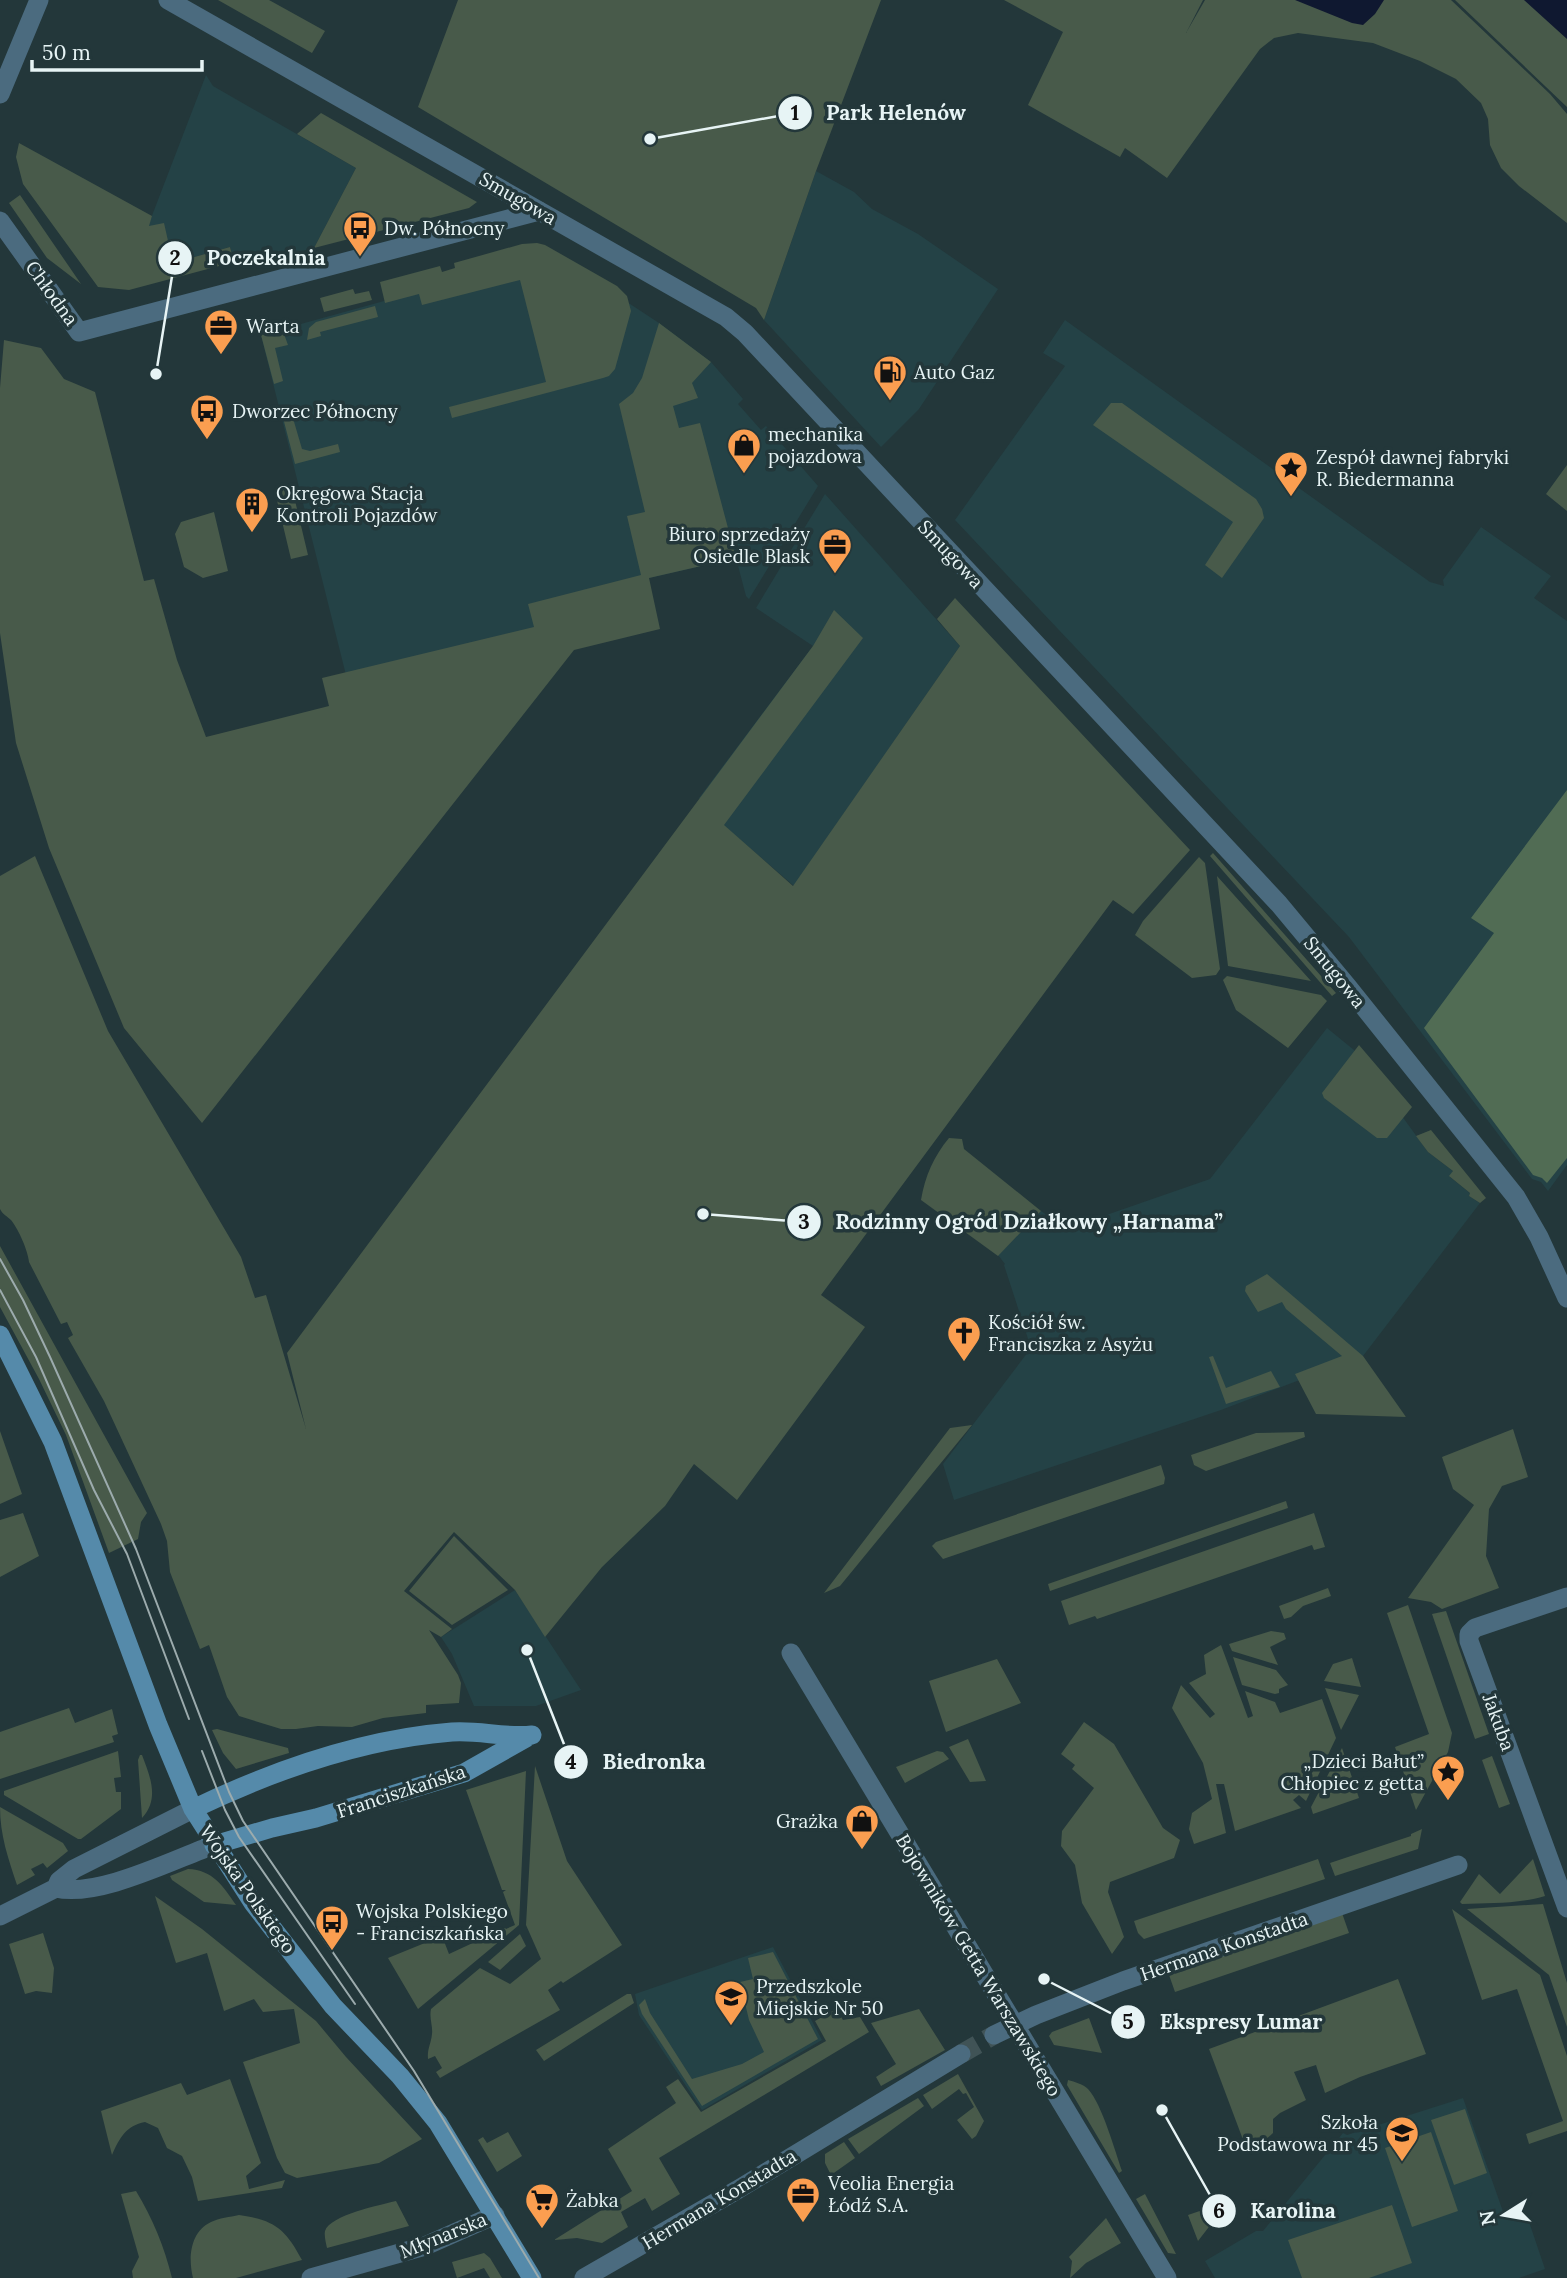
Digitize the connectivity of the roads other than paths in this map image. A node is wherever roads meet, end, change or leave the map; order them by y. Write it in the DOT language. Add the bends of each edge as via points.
graph roads {
  1 [pos="39,0"];
  2 [pos="168,0"];
  3 [pos="0,94"];
  4 [pos="539,211"];
  5 [pos="0,221"];
  6 [pos="1567,1298"];
  7 [pos="0,1335"];
  8 [pos="1567,1597"];
  9 [pos="791,1653"];
  10 [pos="192,1809"];
  11 [pos="214,1845"];
  12 [pos="1458,1865"];
  13 [pos="56,1888"];
  14 [pos="1567,1908"];
  15 [pos="0,1916"];
  16 [pos="1015,2024"];
  17 [pos="994,2035"];
  18 [pos="961,2054"];
  19 [pos="495,2215"];
  20 [pos="311,2278"];
  21 [pos="532,2278"];
  22 [pos="584,2278"];
  23 [pos="1167,2278"];
  1 -- 3 [label="street"];
  2 -- 4 [label="street, Smugowa"];
  4 -- 5 [label="street, Chłodna" via="79,332"];
  4 -- 6 [label="street, Smugowa" via="745,332 1325,958 1516,1197"];
  7 -- 10 [label="main road, Wojska Polskiego" via="53,1442"];
  8 -- 14 [label="street, Jakuba" via="1469,1634"];
  9 -- 16 [label="street, Bojowników Getta Warszawskiego"];
  10 -- 11 [label="main road, Wojska Polskiego"];
  10 -- 11 [label="main road, Franciszkańska" via="280,1772 386,1740 456,1731 532,1735 464,1773"];
  10 -- 13 [label="street, Franciszkańska" via="74,1869"];
  11 -- 13 [label="street, Franciszkańska" via="104,1886 71,1891"];
  11 -- 19 [label="main road, Wojska Polskiego" via="333,2006 438,2123"];
  12 -- 16 [label="street, Hermana Konstadta" via="1123,1981"];
  13 -- 15 [label="street, Franciszkańska"];
  16 -- 17 [label="street, Hermana Konstadta"];
  16 -- 23 [label="street, Bojowników Getta Warszawskiego"];
  18 -- 22 [label="street, Hermana Konstadta"];
  19 -- 20 [label="street, Młynarska" via="425,2246"];
  19 -- 21 [label="main road, Wojska Polskiego"];
}
